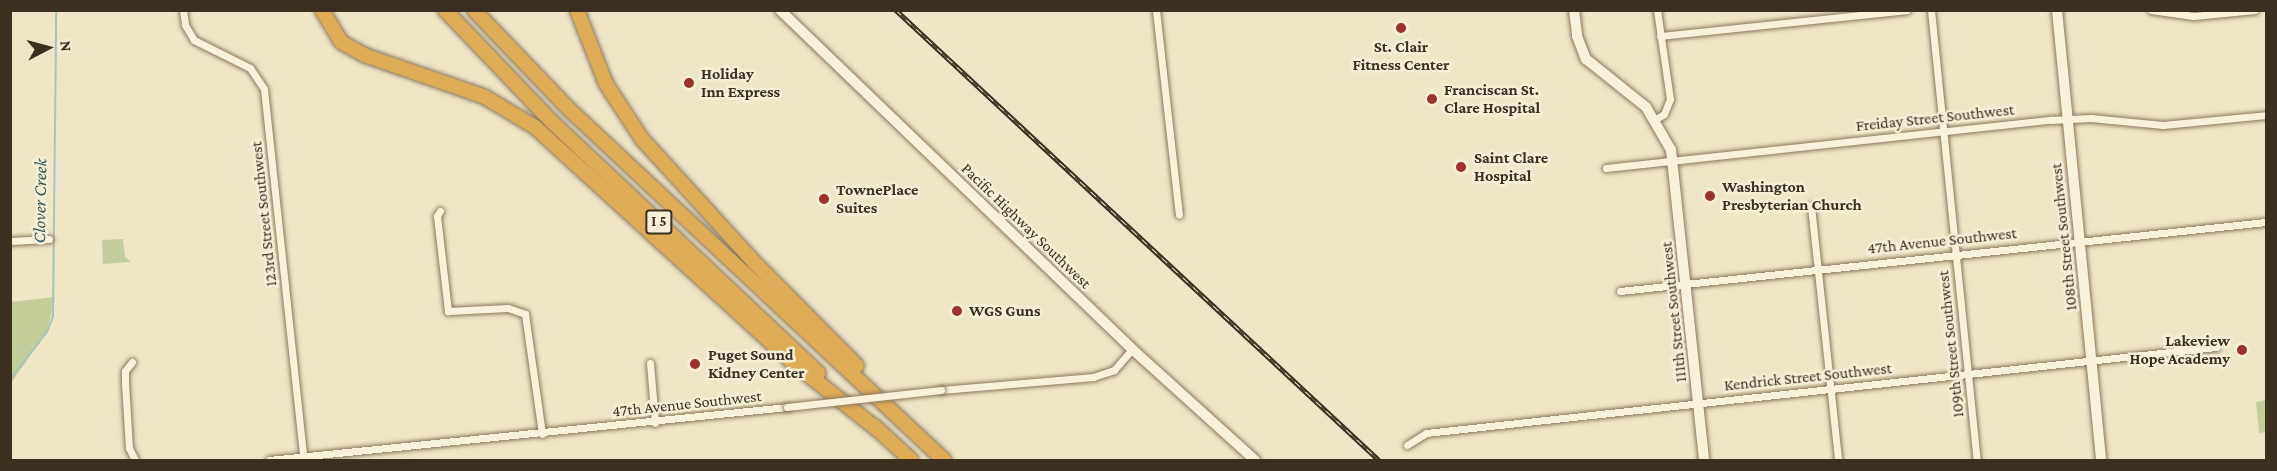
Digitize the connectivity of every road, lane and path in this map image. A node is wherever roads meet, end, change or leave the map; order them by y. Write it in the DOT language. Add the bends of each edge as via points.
graph roads {
  1 [pos="183,10"];
  2 [pos="322,10"];
  3 [pos="445,10"];
  4 [pos="474,10"];
  5 [pos="577,10"];
  6 [pos="780,10"];
  7 [pos="1156,10"];
  8 [pos="1574,10"];
  9 [pos="1657,10"];
  10 [pos="1907,10"];
  11 [pos="1931,10"];
  12 [pos="2057,10"];
  13 [pos="2151,10"];
  14 [pos="2255,10"];
  15 [pos="1660,36"];
  16 [pos="2266,115"];
  17 [pos="2067,118"];
  18 [pos="1656,119"];
  19 [pos="1943,130"];
  20 [pos="1673,160"];
  21 [pos="1606,168"];
  22 [pos="1811,206"];
  23 [pos="440,211"];
  24 [pos="1179,215"];
  25 [pos="2266,222"];
  26 [pos="49,239"];
  27 [pos="2079,241"];
  28 [pos="10,242"];
  29 [pos="1956,253"];
  30 [pos="1817,268"];
  31 [pos="1686,282"];
  32 [pos="1620,291"];
  33 [pos="2216,347"];
  34 [pos="1132,349"];
  35 [pos="132,362"];
  36 [pos="2092,362"];
  37 [pos="650,363"];
  38 [pos="1968,375"];
  39 [pos="1829,388"];
  40 [pos="1698,403"];
  41 [pos="655,423"];
  42 [pos="904,423"];
  43 [pos="878,430"];
  44 [pos="542,434"];
  45 [pos="1407,445"];
  46 [pos="303,456"];
  47 [pos="135,460"];
  48 [pos="269,460"];
  49 [pos="910,460"];
  50 [pos="944,460"];
  51 [pos="1255,460"];
  52 [pos="1704,460"];
  53 [pos="1838,460"];
  54 [pos="1977,460"];
  55 [pos="2101,460"];
  1 -- 46 [label="street, 123rd Street Southwest" via="184,25 194,40 250,68 264,89"];
  2 -- 43 [label="highway" via="341,42 364,55 485,97 535,127 791,361"];
  3 -- 43 [label="highway, I 5" via="552,122"];
  4 -- 42 [label="highway, I 5" via="571,111"];
  5 -- 42 [label="highway" via="606,84 642,139 754,262 871,380"];
  6 -- 34 [label="street, Pacific Highway Southwest"];
  7 -- 24 [label="street"];
  8 -- 18 [label="street" via="1577,36 1586,59 1641,102"];
  9 -- 15 [label="street"];
  10 -- 15 [label="street"];
  11 -- 19 [label="street, 109th Street Southwest"];
  12 -- 17 [label="street, 108th Street Southwest"];
  13 -- 14 [label="street" via="2194,16"];
  15 -- 18 [label="street" via="1670,99 1664,114"];
  16 -- 17 [label="street, Freiday Street Southwest" via="2163,125"];
  17 -- 19 [label="street, Freiday Street Southwest"];
  17 -- 27 [label="street, 108th Street Southwest"];
  18 -- 20 [label="street, 111th Street Southwest"];
  19 -- 20 [label="street, Freiday Street Southwest"];
  19 -- 29 [label="street, 109th Street Southwest"];
  20 -- 21 [label="street, Freiday Street Southwest"];
  20 -- 31 [label="street, 111th Street Southwest"];
  22 -- 30 [label="street"];
  23 -- 44 [label="street" via="437,216 449,313 508,308 522,312 528,323"];
  25 -- 27 [label="street, 47th Avenue Southwest"];
  26 -- 28 [label="street"];
  27 -- 29 [label="street, 47th Avenue Southwest"];
  27 -- 36 [label="street, 108th Street Southwest"];
  29 -- 30 [label="street, 47th Avenue Southwest"];
  29 -- 38 [label="street, 109th Street Southwest"];
  30 -- 31 [label="street, 47th Avenue Southwest"];
  30 -- 39 [label="street"];
  31 -- 32 [label="street, 47th Avenue Southwest"];
  31 -- 40 [label="street, 111th Street Southwest"];
  33 -- 36 [label="street, Kendrick Street Southwest"];
  34 -- 41 [label="street, 47th Avenue Southwest, bridge" via="1114,370 1093,377"];
  34 -- 51 [label="street, Pacific Highway Southwest"];
  35 -- 47 [label="street" via="125,370 125,382 129,448"];
  36 -- 38 [label="street, Kendrick Street Southwest"];
  36 -- 55 [label="street, 108th Street Southwest"];
  37 -- 41 [label="street"];
  38 -- 39 [label="street, Kendrick Street Southwest"];
  38 -- 54 [label="street, 109th Street Southwest"];
  39 -- 40 [label="street, Kendrick Street Southwest"];
  39 -- 53 [label="street"];
  40 -- 45 [label="street, Kendrick Street Southwest" via="1426,433"];
  40 -- 52 [label="street, 111th Street Southwest"];
  41 -- 44 [label="street, 47th Avenue Southwest"];
  42 -- 50 [label="highway, I 5"];
  43 -- 49 [label="highway, I 5"];
  44 -- 46 [label="street, 47th Avenue Southwest"];
  46 -- 48 [label="street, 47th Avenue Southwest"];
}
